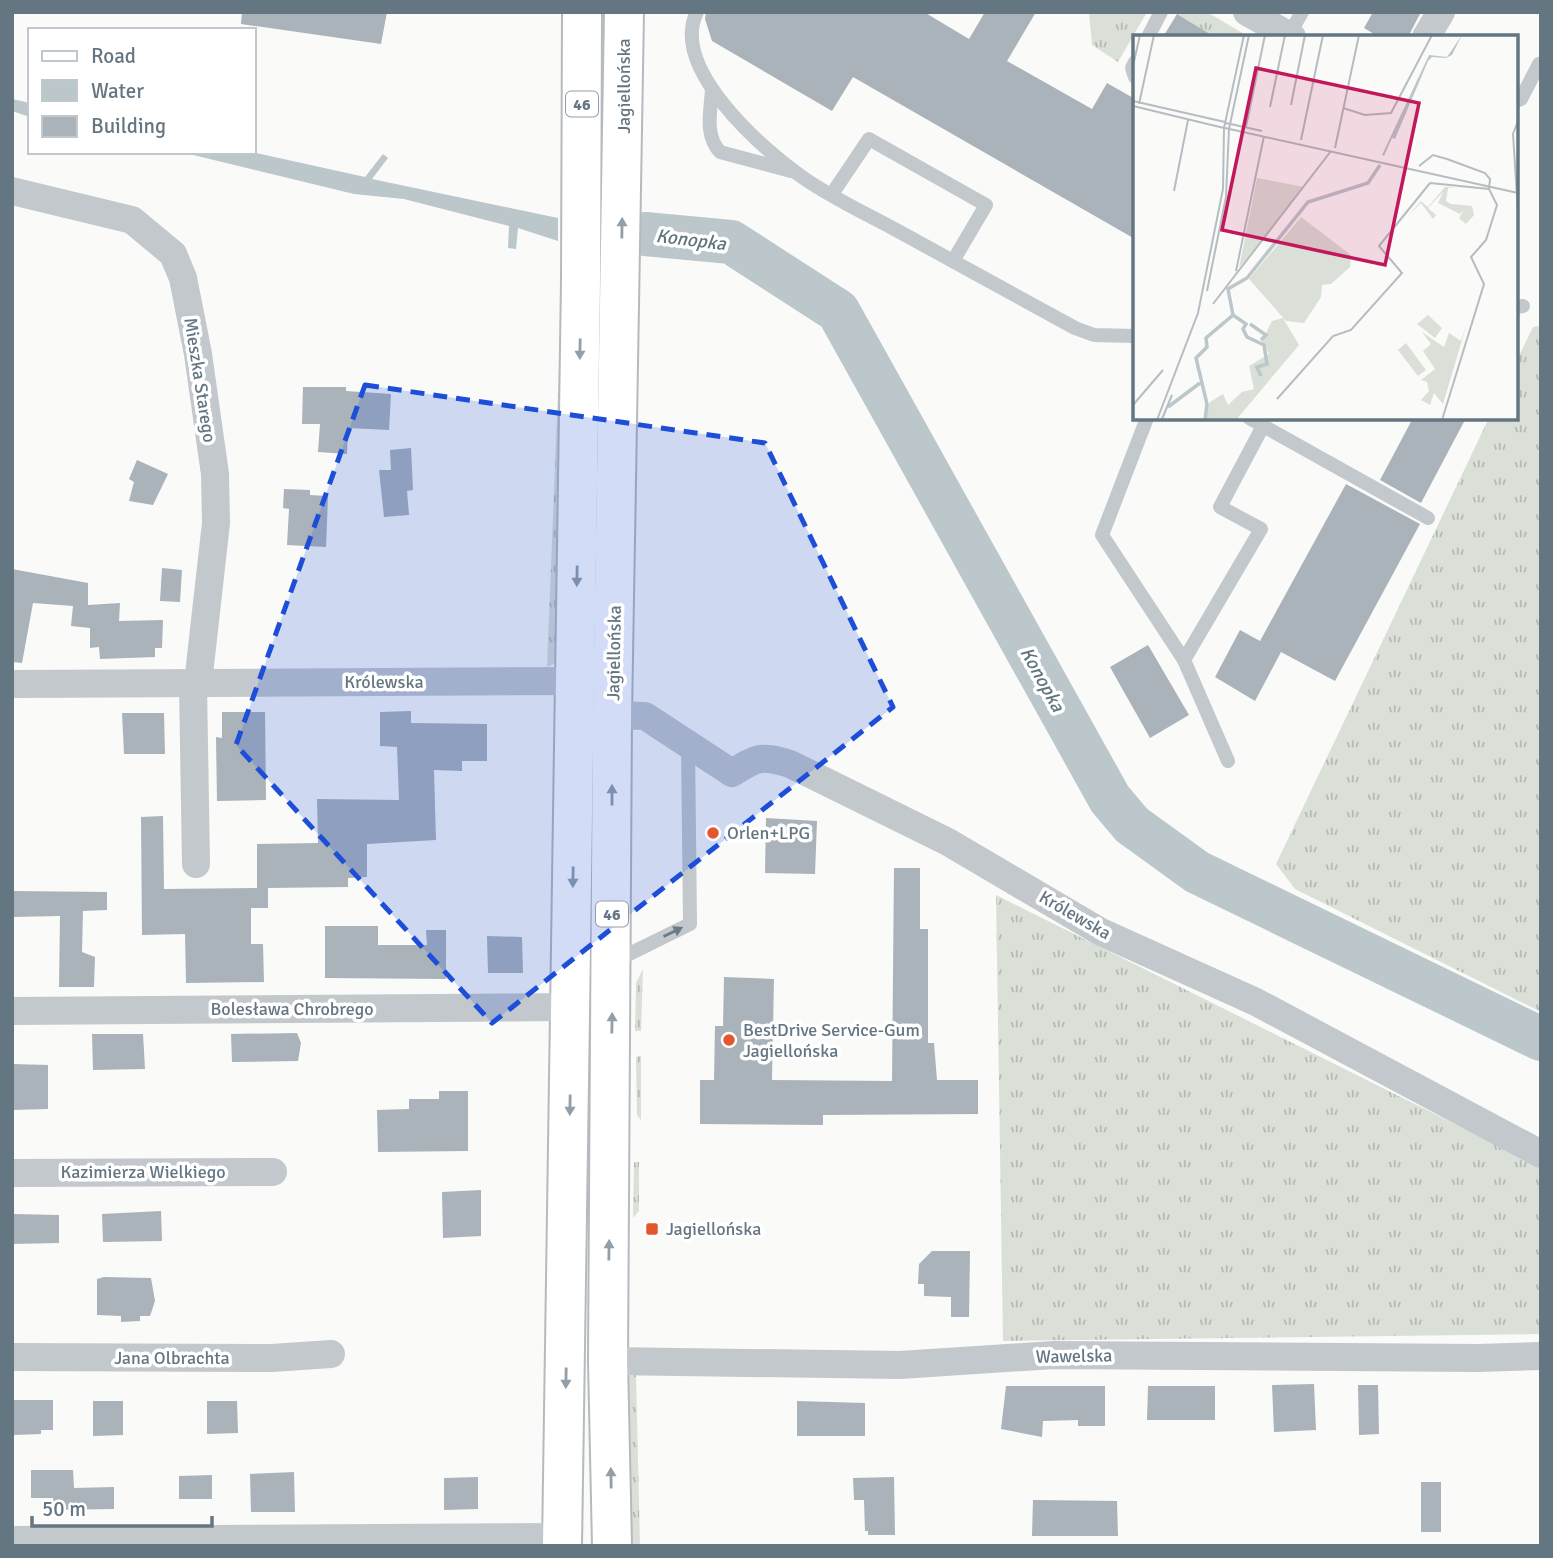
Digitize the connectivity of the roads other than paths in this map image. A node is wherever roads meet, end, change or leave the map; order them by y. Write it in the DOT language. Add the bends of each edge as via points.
graph roads {
  1 [pos="582,12"];
  2 [pos="624,12"];
  3 [pos="697,12"];
  4 [pos="1161,12"];
  5 [pos="1441,12"];
  6 [pos="1149,35"];
  7 [pos="1427,35"];
  8 [pos="1539,64"];
  9 [pos="712,89"];
  10 [pos="1518,100"];
  11 [pos="796,172"];
  12 [pos="12,191"];
  13 [pos="832,194"];
  14 [pos="953,261"];
  15 [pos="1133,336"];
  16 [pos="1146,420"];
  17 [pos="1256,422"];
  18 [pos="1428,518"];
  19 [pos="1184,660"];
  20 [pos="576,681"];
  21 [pos="195,683"];
  22 [pos="12,684"];
  23 [pos="612,715"];
  24 [pos="688,744"];
  25 [pos="1228,761"];
  26 [pos="196,864"];
  27 [pos="612,962"];
  28 [pos="571,1007"];
  29 [pos="12,1011"];
  30 [pos="1541,1154"];
  31 [pos="273,1172"];
  32 [pos="12,1173"];
  33 [pos="331,1354"];
  34 [pos="1541,1356"];
  35 [pos="12,1357"];
  36 [pos="608,1361"];
  37 [pos="12,1540"];
  38 [pos="562,1543"];
  39 [pos="612,1546"];
  1 -- 20 [label="main road, 46, one-way"];
  23 -- 2 [label="main road, Jagiellońska / 46, one-way"];
  3 -- 9 [label="lane" via="691,29 694,56"];
  4 -- 6 [label="lane"];
  5 -- 7 [label="street"];
  8 -- 10 [label="lane"];
  9 -- 11 [label="lane"];
  9 -- 11 [label="lane" via="709,128 720,152"];
  11 -- 13 [label="lane"];
  12 -- 21 [label="street, Mieszka Starego" via="132,220 173,254 183,278 215,474 216,523"];
  13 -- 14 [label="lane"];
  13 -- 14 [label="lane" via="869,139 986,205"];
  14 -- 15 [label="lane" via="1074,328 1094,335"];
  16 -- 19 [label="lane" via="1102,535"];
  17 -- 18 [label="lane"];
  17 -- 19 [label="lane" via="1220,507 1261,529"];
  19 -- 25 [label="lane"];
  20 -- 21 [label="street, Królewska"];
  20 -- 28 [label="main road, 46, one-way"];
  21 -- 22 [label="street, Królewska"];
  21 -- 26 [label="street"];
  23 -- 24 [label="street, Królewska" via="646,716"];
  27 -- 23 [label="main road, Jagiellońska / 46, one-way"];
  27 -- 24 [label="lane, one-way" via="690,924"];
  24 -- 30 [label="street, Królewska" via="732,773 755,758 790,764 948,842 1101,932 1256,1002"];
  36 -- 27 [label="main road, Jagiellońska / 46, one-way"];
  28 -- 29 [label="street, Bolesława Chrobrego"];
  28 -- 38 [label="main road, 46, one-way"];
  31 -- 32 [label="street, Kazimierza Wielkiego"];
  33 -- 35 [label="street, Jana Olbrachta"];
  34 -- 36 [label="street, Wawelska" via="1054,1355 900,1365"];
  39 -- 36 [label="main road, Jagiellońska / 46, one-way"];
  37 -- 38 [label="street"];
}
